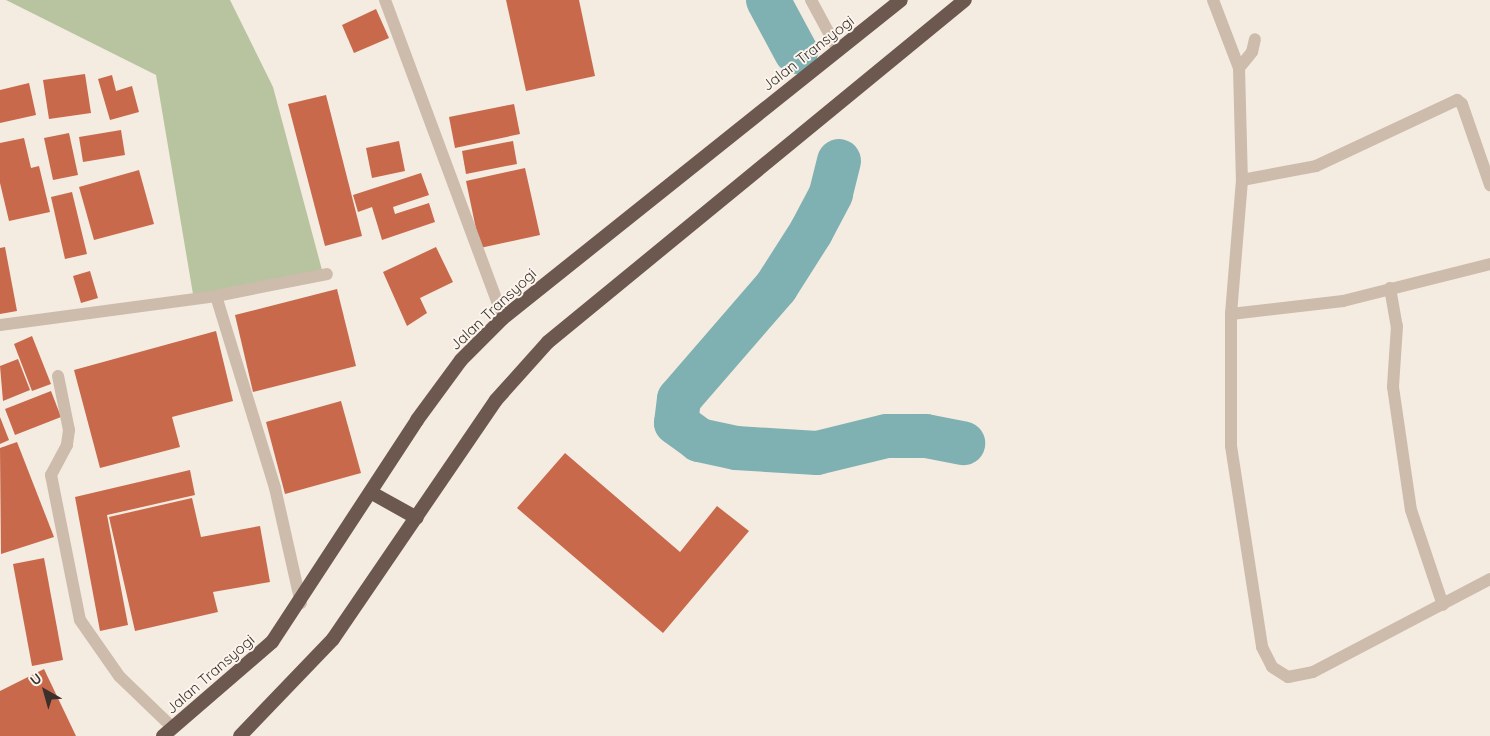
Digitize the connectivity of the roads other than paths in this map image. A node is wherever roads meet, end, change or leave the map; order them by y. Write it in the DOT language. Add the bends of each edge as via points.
graph roads {
  1 [pos="385,0"];
  2 [pos="811,0"];
  3 [pos="901,0"];
  4 [pos="965,0"];
  5 [pos="1213,0"];
  6 [pos="1255,39"];
  7 [pos="838,50"];
  8 [pos="1239,68"];
  9 [pos="1242,180"];
  10 [pos="1490,185"];
  11 [pos="1490,264"];
  12 [pos="327,274"];
  13 [pos="1390,288"];
  14 [pos="216,296"];
  15 [pos="1231,314"];
  16 [pos="503,318"];
  17 [pos="0,325"];
  18 [pos="58,376"];
  19 [pos="372,494"];
  20 [pos="417,518"];
  21 [pos="1490,579"];
  22 [pos="301,603"];
  23 [pos="1443,605"];
  24 [pos="168,732"];
  25 [pos="240,736"];
  1 -- 16 [label="street"];
  2 -- 7 [label="street"];
  3 -- 7 [label="highway, Jalan Transyogi"];
  4 -- 20 [label="highway" via="548,342 496,400"];
  5 -- 8 [label="street"];
  6 -- 8 [label="street"];
  7 -- 16 [label="highway, Jalan Transyogi"];
  8 -- 9 [label="street"];
  9 -- 10 [label="street" via="1316,166 1457,100 1462,104"];
  9 -- 15 [label="street"];
  11 -- 13 [label="street"];
  12 -- 14 [label="street"];
  13 -- 15 [label="street" via="1343,301"];
  13 -- 23 [label="street" via="1397,326 1392,388 1411,510"];
  14 -- 17 [label="street"];
  14 -- 22 [label="street" via="275,488"];
  15 -- 23 [label="street" via="1231,446 1262,647 1272,667 1288,677 1313,672"];
  16 -- 19 [label="highway, Jalan Transyogi" via="461,360 417,420"];
  18 -- 24 [label="street" via="68,430 67,445 51,475 80,620 119,676"];
  19 -- 20 [label="highway"];
  19 -- 22 [label="highway, Jalan Transyogi"];
  20 -- 25 [label="highway" via="333,639"];
  21 -- 23 [label="street"];
  22 -- 24 [label="highway, Jalan Transyogi" via="272,642"];
}
